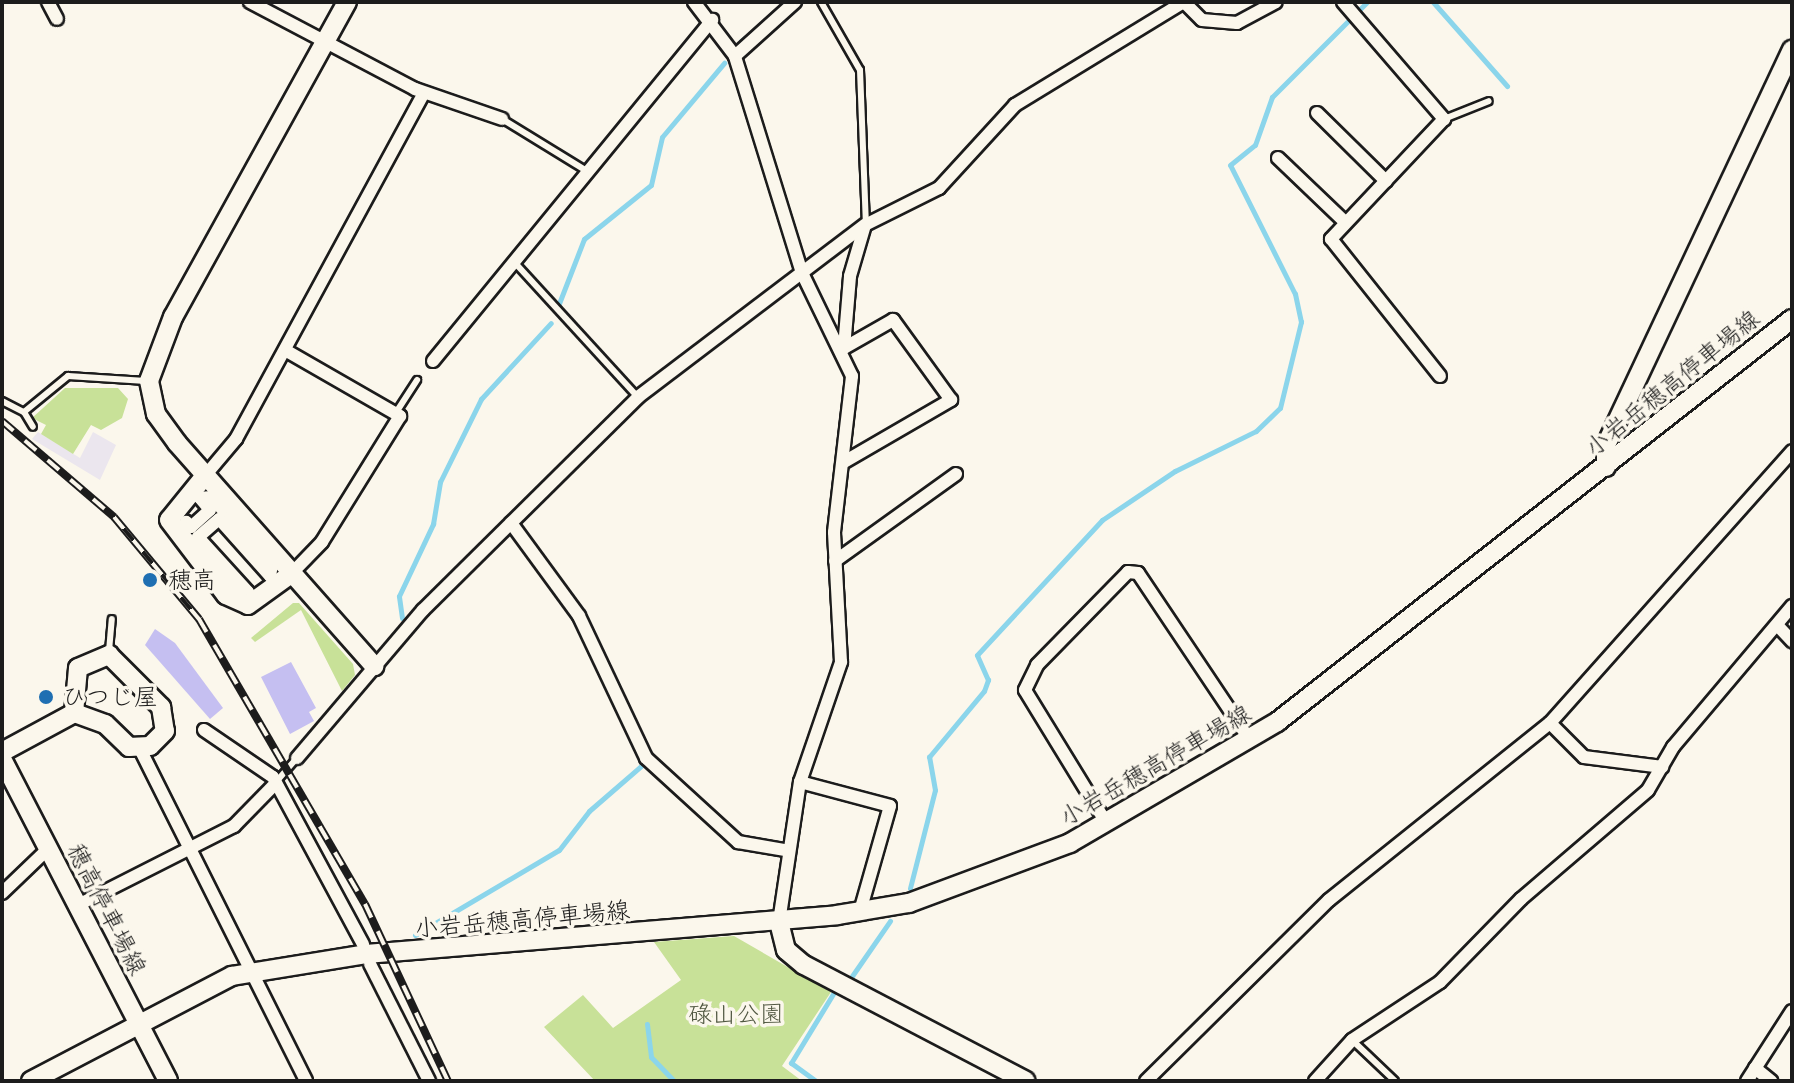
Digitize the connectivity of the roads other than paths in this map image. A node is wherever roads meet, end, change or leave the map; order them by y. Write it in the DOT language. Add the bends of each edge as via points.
graph roads {
  1 [pos="48,2"];
  2 [pos="250,2"];
  3 [pos="347,2"];
  4 [pos="694,2"];
  5 [pos="795,2"];
  6 [pos="821,2"];
  7 [pos="1184,2"];
  8 [pos="1276,2"];
  9 [pos="1343,2"];
  10 [pos="57,19"];
  11 [pos="712,20"];
  12 [pos="319,43"];
  13 [pos="1792,50"];
  14 [pos="735,56"];
  15 [pos="424,93"];
  16 [pos="1489,101"];
  17 [pos="1317,113"];
  18 [pos="502,119"];
  19 [pos="1444,119"];
  20 [pos="1278,158"];
  21 [pos="590,173"];
  22 [pos="1386,181"];
  23 [pos="1344,221"];
  24 [pos="865,225"];
  25 [pos="516,264"];
  26 [pos="802,273"];
  27 [pos="1792,319"];
  28 [pos="844,348"];
  29 [pos="285,350"];
  30 [pos="433,361"];
  31 [pos="1440,376"];
  32 [pos="417,380"];
  33 [pos="149,381"];
  34 [pos="638,397"];
  35 [pos="2,401"];
  36 [pos="397,411"];
  37 [pos="24,412"];
  38 [pos="33,427"];
  39 [pos="1792,451"];
  40 [pos="844,462"];
  41 [pos="1606,467"];
  42 [pos="956,474"];
  43 [pos="204,477"];
  44 [pos="511,523"];
  45 [pos="835,561"];
  46 [pos="282,573"];
  47 [pos="1792,606"];
  48 [pos="112,619"];
  49 [pos="1778,626"];
  50 [pos="1792,641"];
  51 [pos="109,655"];
  52 [pos="374,666"];
  53 [pos="74,713"];
  54 [pos="1550,723"];
  55 [pos="204,730"];
  56 [pos="1250,740"];
  57 [pos="140,749"];
  58 [pos="2,752"];
  59 [pos="297,758"];
  60 [pos="2,759"];
  61 [pos="1662,767"];
  62 [pos="800,782"];
  63 [pos="275,784"];
  64 [pos="1107,824"];
  65 [pos="49,848"];
  66 [pos="185,848"];
  67 [pos="785,850"];
  68 [pos="2,893"];
  69 [pos="78,905"];
  70 [pos="860,911"];
  71 [pos="779,922"];
  72 [pos="363,944"];
  73 [pos="370,964"];
  74 [pos="251,973"];
  75 [pos="1792,1011"];
  76 [pos="140,1024"];
  77 [pos="1352,1040"];
  78 [pos="1755,1068"];
  79 [pos="32,1081"];
  80 [pos="168,1081"];
  81 [pos="306,1081"];
  82 [pos="429,1081"];
  83 [pos="1026,1081"];
  84 [pos="1146,1081"];
  85 [pos="1315,1081"];
  86 [pos="1395,1081"];
  87 [pos="1747,1081"];
  88 [pos="1771,1081"];
  1 -- 10 [label="street"];
  2 -- 12 [label="street"];
  3 -- 12 [label="main road"];
  4 -- 11 [label="street"];
  5 -- 14 [label="street"];
  6 -- 24 [label="lane" via="860,70"];
  7 -- 8 [label="street" via="1202,20 1237,23"];
  7 -- 24 [label="street" via="1015,105 939,188"];
  9 -- 19 [label="street"];
  11 -- 14 [label="street"];
  11 -- 21 [label="street"];
  12 -- 15 [label="street"];
  12 -- 33 [label="main road" via="173,317"];
  13 -- 41 [label="main road" via="1606,445"];
  14 -- 26 [label="street"];
  15 -- 18 [label="street"];
  15 -- 29 [label="street"];
  16 -- 19 [label="lane"];
  17 -- 22 [label="street"];
  18 -- 21 [label="lane"];
  19 -- 22 [label="street"];
  20 -- 23 [label="street"];
  21 -- 25 [label="street"];
  22 -- 23 [label="street"];
  23 -- 31 [label="street" via="1333,246"];
  24 -- 26 [label="street"];
  24 -- 28 [label="street" via="850,276"];
  25 -- 30 [label="street"];
  25 -- 34 [label="lane"];
  26 -- 28 [label="street"];
  26 -- 34 [label="street"];
  27 -- 41 [label="main road, 小岩岳穂高停車場線"];
  28 -- 40 [label="street" via="852,376"];
  28 -- 40 [label="street" via="893,320 951,400"];
  29 -- 36 [label="street"];
  29 -- 43 [label="street" via="225,457"];
  32 -- 36 [label="lane"];
  33 -- 37 [label="lane" via="68,376"];
  33 -- 43 [label="main road" via="156,414"];
  34 -- 44 [label="street"];
  35 -- 37 [label="lane"];
  36 -- 46 [label="street" via="398,424 322,542"];
  37 -- 38 [label="lane"];
  39 -- 54 [label="street"];
  40 -- 45 [label="street"];
  41 -- 56 [label="main road, 小岩岳穂高停車場線"];
  42 -- 45 [label="street"];
  43 -- 46 [label="main road"];
  43 -- 46 [label="main road" via="169,520 226,595 248,605"];
  44 -- 52 [label="street"];
  44 -- 67 [label="street" via="579,616 646,758 738,842"];
  45 -- 62 [label="street" via="841,662"];
  46 -- 46 [label="street" via="211,497 200,498 210,510 191,527 186,522 182,533 233,590 248,592 198,537 219,519"];
  46 -- 52 [label="main road"];
  47 -- 49 [label="street"];
  48 -- 51 [label="lane"];
  49 -- 50 [label="street"];
  49 -- 61 [label="street"];
  51 -- 53 [label="main road" via="78,668"];
  51 -- 57 [label="main road" via="166,720 159,738"];
  52 -- 59 [label="street"];
  53 -- 57 [label="main road"];
  53 -- 58 [label="main road"];
  54 -- 61 [label="street" via="1584,757"];
  54 -- 84 [label="street" via="1329,900"];
  55 -- 63 [label="street" via="264,766"];
  56 -- 64 [label="main road, 小岩岳穂高停車場線"];
  56 -- 64 [label="street" via="1138,573 1128,572 1037,665 1025,690"];
  57 -- 66 [label="street"];
  59 -- 63 [label="lane"];
  60 -- 65 [label="main road, 穂高停車場線"];
  61 -- 77 [label="street" via="1648,790 1521,899 1440,982"];
  62 -- 67 [label="street"];
  62 -- 70 [label="street" via="890,806"];
  63 -- 66 [label="street" via="234,826"];
  63 -- 72 [label="street"];
  64 -- 70 [label="main road, 小岩岳穂高停車場線" via="952,888"];
  65 -- 68 [label="street"];
  65 -- 69 [label="main road, 穂高停車場線"];
  66 -- 69 [label="street"];
  66 -- 74 [label="street"];
  67 -- 71 [label="street"];
  69 -- 76 [label="main road, 穂高停車場線"];
  70 -- 71 [label="main road, 小岩岳穂高停車場線"];
  71 -- 74 [label="main road, 小岩岳穂高停車場線" via="366,954"];
  71 -- 83 [label="main road" via="786,950 804,965"];
  73 -- 82 [label="street"];
  74 -- 76 [label="main road, 小岩岳穂高停車場線"];
  74 -- 81 [label="street"];
  75 -- 78 [label="street"];
  76 -- 79 [label="main road, 小岩岳穂高停車場線"];
  76 -- 80 [label="main road, 穂高停車場線"];
  77 -- 85 [label="street"];
  77 -- 86 [label="lane"];
  78 -- 87 [label="street"];
  78 -- 88 [label="street"];
}
